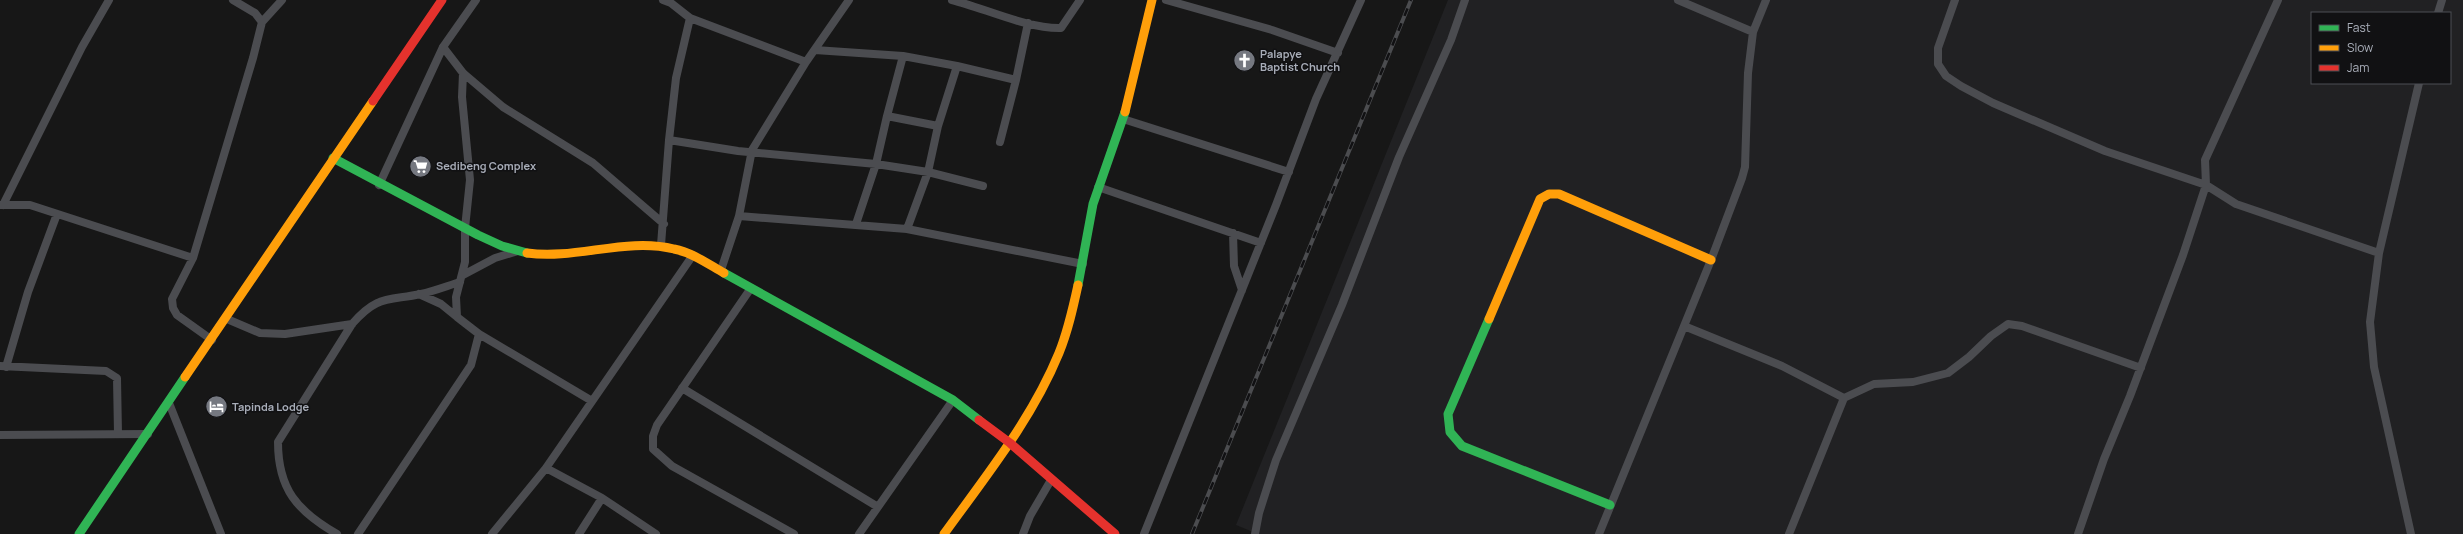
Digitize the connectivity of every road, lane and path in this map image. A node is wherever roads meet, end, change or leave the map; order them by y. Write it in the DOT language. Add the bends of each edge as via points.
graph roads {
  1 [pos="109,0"];
  2 [pos="233,0"];
  3 [pos="282,0"];
  4 [pos="442,0"];
  5 [pos="476,0"];
  6 [pos="663,0"];
  7 [pos="849,0"];
  8 [pos="952,0"];
  9 [pos="1080,0"];
  10 [pos="1152,0"];
  11 [pos="1166,0"];
  12 [pos="1361,0"];
  13 [pos="1465,0"];
  14 [pos="1678,0"];
  15 [pos="1766,0"];
  16 [pos="1955,0"];
  17 [pos="2278,0"];
  18 [pos="2442,0"];
  19 [pos="247,4"];
  20 [pos="2438,12"];
  21 [pos="690,18"];
  22 [pos="262,22"];
  23 [pos="1028,24"];
  24 [pos="1753,32"];
  25 [pos="443,47"];
  26 [pos="816,50"];
  27 [pos="1338,53"];
  28 [pos="903,56"];
  29 [pos="806,62"];
  30 [pos="957,66"];
  31 [pos="463,73"];
  32 [pos="1016,80"];
  33 [pos="2419,84"];
  34 [pos="888,116"];
  35 [pos="1123,119"];
  36 [pos="938,126"];
  37 [pos="669,140"];
  38 [pos="1000,142"];
  39 [pos="752,150"];
  40 [pos="333,158"];
  41 [pos="876,164"];
  42 [pos="928,172"];
  43 [pos="1289,172"];
  44 [pos="379,185"];
  45 [pos="2206,185"];
  46 [pos="983,186"];
  47 [pos="1098,187"];
  48 [pos="2,205"];
  49 [pos="57,214"];
  50 [pos="738,216"];
  51 [pos="664,224"];
  52 [pos="856,224"];
  53 [pos="465,228"];
  54 [pos="907,229"];
  55 [pos="1233,233"];
  56 [pos="1260,243"];
  57 [pos="661,245"];
  58 [pos="518,251"];
  59 [pos="2379,253"];
  60 [pos="693,255"];
  61 [pos="194,258"];
  62 [pos="1711,260"];
  63 [pos="1083,264"];
  64 [pos="721,270"];
  65 [pos="462,279"];
  66 [pos="751,288"];
  67 [pos="1242,290"];
  68 [pos="419,294"];
  69 [pos="457,317"];
  70 [pos="226,319"];
  71 [pos="352,324"];
  72 [pos="1684,326"];
  73 [pos="479,334"];
  74 [pos="212,340"];
  75 [pos="3,366"];
  76 [pos="2140,368"];
  77 [pos="682,388"];
  78 [pos="1844,398"];
  79 [pos="954,400"];
  80 [pos="592,401"];
  81 [pos="169,403"];
  82 [pos="118,434"];
  83 [pos="148,434"];
  84 [pos="0,435"];
  85 [pos="1010,443"];
  86 [pos="546,468"];
  87 [pos="1051,480"];
  88 [pos="602,498"];
  89 [pos="1610,505"];
  90 [pos="878,506"];
  91 [pos="1254,532"];
  92 [pos="79,534"];
  93 [pos="221,534"];
  94 [pos="337,534"];
  95 [pos="358,534"];
  96 [pos="492,534"];
  97 [pos="579,534"];
  98 [pos="656,534"];
  99 [pos="794,534"];
  100 [pos="859,534"];
  101 [pos="944,534"];
  102 [pos="1023,534"];
  103 [pos="1115,534"];
  104 [pos="1144,534"];
  105 [pos="1599,534"];
  106 [pos="1789,534"];
  107 [pos="2078,534"];
  108 [pos="2411,534"];
  1 -- 48 [label="street" via="82,47"];
  2 -- 19 [label="street"];
  3 -- 22 [label="street"];
  4 -- 40 [label="street"];
  5 -- 25 [label="street"];
  6 -- 21 [label="street" via="672,3"];
  7 -- 26 [label="street"];
  8 -- 23 [label="street"];
  9 -- 23 [label="street" via="1061,28"];
  10 -- 35 [label="street"];
  11 -- 27 [label="street" via="1272,30"];
  12 -- 27 [label="street"];
  13 -- 91 [label="street" via="1448,46 1399,157 1342,305 1276,460"];
  14 -- 24 [label="street"];
  15 -- 24 [label="street"];
  16 -- 45 [label="street" via="1938,48 1938,64 1946,76 1993,103 2105,151"];
  17 -- 45 [label="street" via="2205,160"];
  18 -- 20 [label="street"];
  19 -- 22 [label="street"];
  21 -- 29 [label="street"];
  21 -- 37 [label="street" via="676,78"];
  22 -- 61 [label="street"];
  23 -- 32 [label="street"];
  24 -- 62 [label="street" via="1748,73 1745,167"];
  25 -- 31 [label="street"];
  25 -- 44 [label="street"];
  26 -- 28 [label="street"];
  26 -- 29 [label="street"];
  27 -- 43 [label="street" via="1316,99"];
  28 -- 30 [label="street"];
  28 -- 34 [label="street"];
  29 -- 39 [label="street"];
  30 -- 32 [label="street"];
  30 -- 36 [label="street"];
  31 -- 51 [label="street" via="503,107 593,163"];
  31 -- 53 [label="street" via="462,97 470,180"];
  32 -- 38 [label="street"];
  33 -- 59 [label="street"];
  34 -- 36 [label="street"];
  34 -- 41 [label="street"];
  35 -- 43 [label="street"];
  35 -- 47 [label="street"];
  36 -- 42 [label="street"];
  37 -- 39 [label="street" via="738,151"];
  37 -- 51 [label="street"];
  39 -- 41 [label="street"];
  39 -- 50 [label="street"];
  40 -- 44 [label="street"];
  40 -- 70 [label="street"];
  41 -- 42 [label="street"];
  41 -- 52 [label="street"];
  42 -- 46 [label="street"];
  42 -- 54 [label="street"];
  43 -- 56 [label="street"];
  44 -- 53 [label="street"];
  45 -- 59 [label="street" via="2236,204"];
  45 -- 76 [label="street" via="2183,255"];
  47 -- 55 [label="street"];
  47 -- 63 [label="street"];
  48 -- 49 [label="street" via="30,205"];
  49 -- 61 [label="street"];
  49 -- 75 [label="street"];
  50 -- 52 [label="street"];
  50 -- 64 [label="street"];
  51 -- 57 [label="street"];
  52 -- 54 [label="street"];
  53 -- 58 [label="street" via="492,242"];
  53 -- 65 [label="street" via="466,248"];
  54 -- 63 [label="street"];
  55 -- 56 [label="street"];
  55 -- 67 [label="street" via="1234,266"];
  56 -- 67 [label="street"];
  57 -- 58 [label="street" via="613,247 559,254"];
  57 -- 60 [label="street"];
  58 -- 65 [label="street" via="495,258"];
  59 -- 108 [label="street" via="2370,322 2374,367"];
  60 -- 64 [label="street"];
  60 -- 80 [label="street"];
  61 -- 74 [label="street" via="172,299 173,308 177,315"];
  62 -- 72 [label="street"];
  62 -- 89 [label="street" via="1559,194 1548,194 1540,199 1448,414 1448,429 1454,440 1462,446"];
  63 -- 85 [label="street" via="1069,324 1059,353 1033,406"];
  64 -- 66 [label="street"];
  65 -- 68 [label="street"];
  65 -- 69 [label="street" via="456,297"];
  66 -- 77 [label="street"];
  66 -- 79 [label="street"];
  67 -- 104 [label="street"];
  68 -- 69 [label="street" via="441,304"];
  68 -- 71 [label="street" via="377,302 363,310"];
  69 -- 73 [label="street"];
  70 -- 71 [label="street" via="260,334 285,334"];
  70 -- 74 [label="street"];
  71 -- 94 [label="street" via="278,442 278,460 288,491 301,508"];
  72 -- 78 [label="street" via="1782,366"];
  72 -- 89 [label="street"];
  73 -- 80 [label="street"];
  73 -- 95 [label="street" via="472,365"];
  74 -- 81 [label="street"];
  75 -- 82 [label="street" via="106,371 114,374 117,378"];
  76 -- 78 [label="street" via="2022,326 2008,324 1948,373 1913,382 1874,384"];
  76 -- 107 [label="street"];
  77 -- 90 [label="street"];
  77 -- 99 [label="street" via="657,425 653,436 653,449 672,466"];
  78 -- 106 [label="street"];
  79 -- 85 [label="street"];
  79 -- 90 [label="street"];
  80 -- 86 [label="street"];
  81 -- 83 [label="street"];
  81 -- 93 [label="street"];
  82 -- 83 [label="street"];
  82 -- 84 [label="street"];
  83 -- 92 [label="street"];
  85 -- 87 [label="street"];
  85 -- 101 [label="street"];
  86 -- 88 [label="street"];
  86 -- 96 [label="street"];
  87 -- 102 [label="street" via="1030,516"];
  87 -- 103 [label="street"];
  88 -- 97 [label="street"];
  88 -- 98 [label="street"];
  89 -- 105 [label="street"];
  90 -- 100 [label="street"];
}
